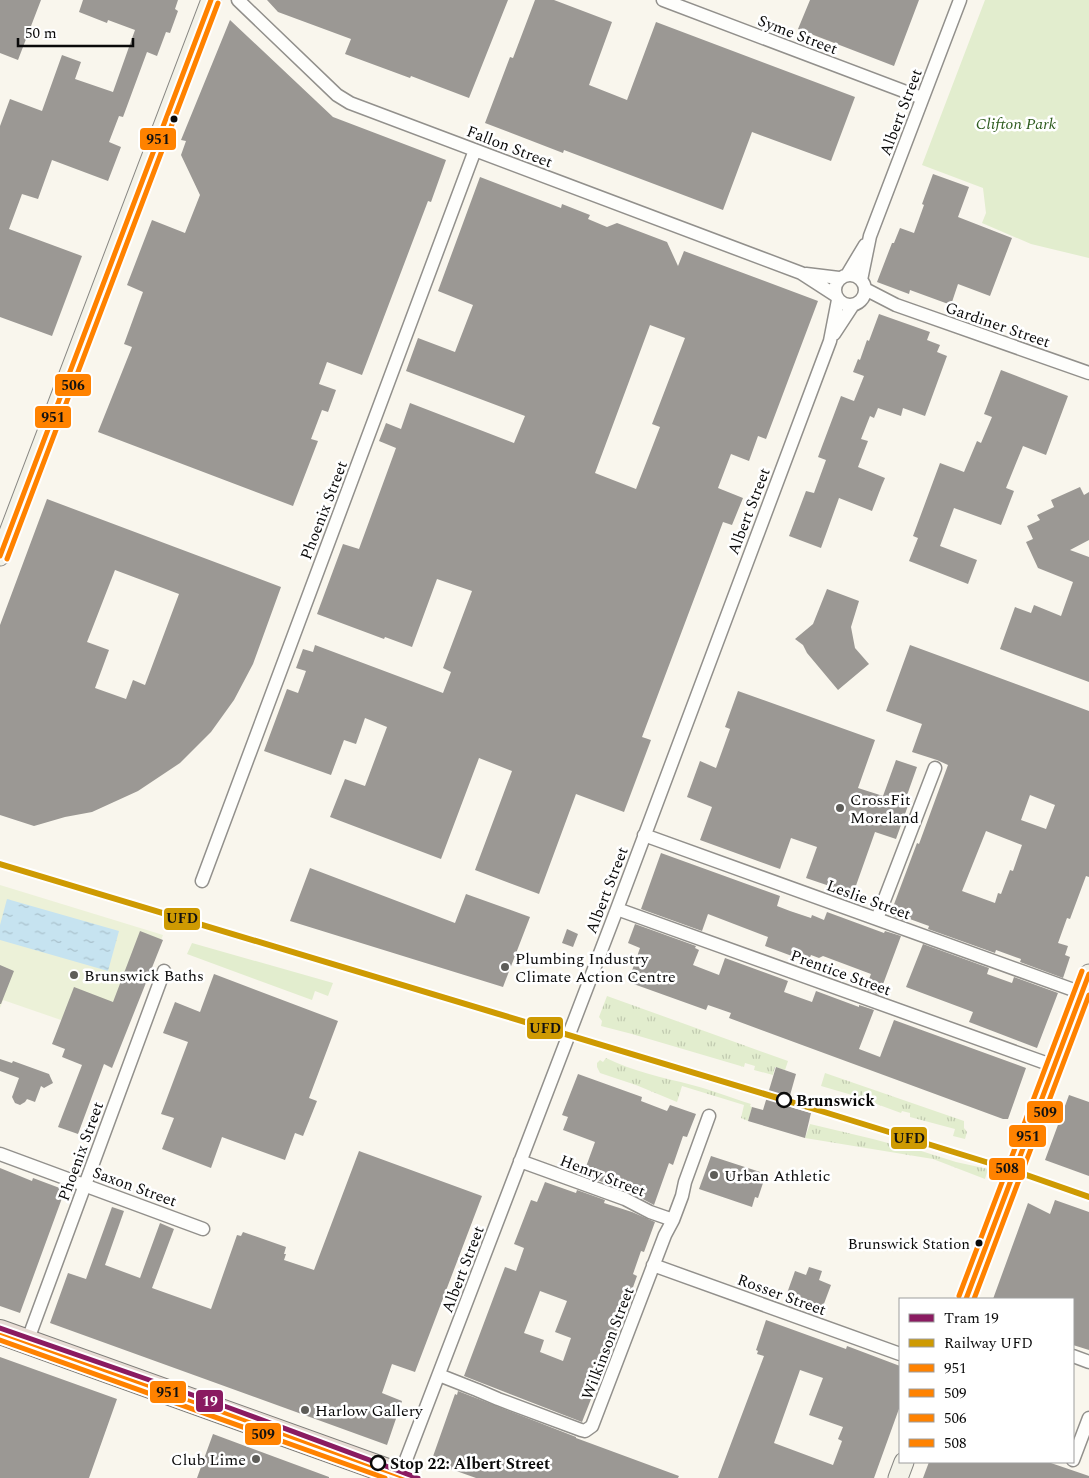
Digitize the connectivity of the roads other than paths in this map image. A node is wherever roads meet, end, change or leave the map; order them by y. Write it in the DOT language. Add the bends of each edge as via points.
graph roads {
  1 [pos="211,0"];
  2 [pos="238,0"];
  3 [pos="663,0"];
  4 [pos="960,0"];
  5 [pos="922,98"];
  6 [pos="475,150"];
  7 [pos="870,236"];
  8 [pos="801,273"];
  9 [pos="843,277"];
  10 [pos="860,293"];
  11 [pos="837,297"];
  12 [pos="830,341"];
  13 [pos="1089,373"];
  14 [pos="0,556"];
  15 [pos="935,768"];
  16 [pos="644,835"];
  17 [pos="202,881"];
  18 [pos="617,908"];
  19 [pos="877,919"];
  20 [pos="164,971"];
  21 [pos="1089,974"];
  22 [pos="1082,993"];
  23 [pos="1054,1066"];
  24 [pos="709,1116"];
  25 [pos="0,1154"];
  26 [pos="520,1161"];
  27 [pos="84,1185"];
  28 [pos="673,1220"];
  29 [pos="203,1228"];
  30 [pos="653,1265"];
  31 [pos="966,1298"];
  32 [pos="0,1332"];
  33 [pos="27,1342"];
  34 [pos="899,1354"];
  35 [pos="1074,1356"];
  36 [pos="1089,1362"];
  37 [pos="439,1375"];
  38 [pos="1089,1418"];
  39 [pos="1074,1457"];
  40 [pos="904,1463"];
  41 [pos="402,1477"];
  42 [pos="898,1478"];
  1 -- 14 [label="street"];
  2 -- 6 [label="street, Fallon Street" via="343,99"];
  3 -- 5 [label="street, Syme Street"];
  4 -- 5 [label="street, Albert Street"];
  5 -- 7 [label="street, Albert Street"];
  6 -- 8 [label="street, Fallon Street"];
  6 -- 17 [label="street, Phoenix Street"];
  7 -- 9 [label="street, Albert Street"];
  7 -- 10 [label="street, Albert Street"];
  8 -- 9 [label="street, Fallon Street"];
  8 -- 11 [label="street, Fallon Street"];
  9 -- 10 [label="street" via="855,275"];
  9 -- 11 [label="street" via="835,286"];
  10 -- 11 [label="street" via="845,304"];
  10 -- 12 [label="street, Albert Street"];
  10 -- 13 [label="street, Gardiner Street"];
  11 -- 12 [label="street, Albert Street"];
  12 -- 16 [label="street, Albert Street"];
  15 -- 19 [label="street"];
  16 -- 18 [label="street, Albert Street"];
  16 -- 19 [label="street, Leslie Street"];
  18 -- 23 [label="street, Prentice Street"];
  18 -- 26 [label="street, Albert Street"];
  19 -- 22 [label="street, Leslie Street"];
  20 -- 27 [label="street, Phoenix Street"];
  21 -- 22 [label="street"];
  22 -- 23 [label="street"];
  23 -- 31 [label="street"];
  24 -- 28 [label="street, Wilkinson Street"];
  25 -- 27 [label="street, Saxon Street"];
  26 -- 28 [label="street, Henry Street"];
  26 -- 37 [label="street, Albert Street"];
  27 -- 29 [label="street, Saxon Street"];
  27 -- 33 [label="street, Phoenix Street"];
  28 -- 30 [label="street, Wilkinson Street"];
  30 -- 34 [label="street, Rosser Street"];
  30 -- 37 [label="street, Wilkinson Street" via="594,1422 585,1431"];
  32 -- 33 [label="highway"];
  33 -- 41 [label="highway"];
  35 -- 36 [label="street"];
  37 -- 41 [label="street, Albert Street"];
  38 -- 39 [label="street"];
  40 -- 42 [label="street"];
}
